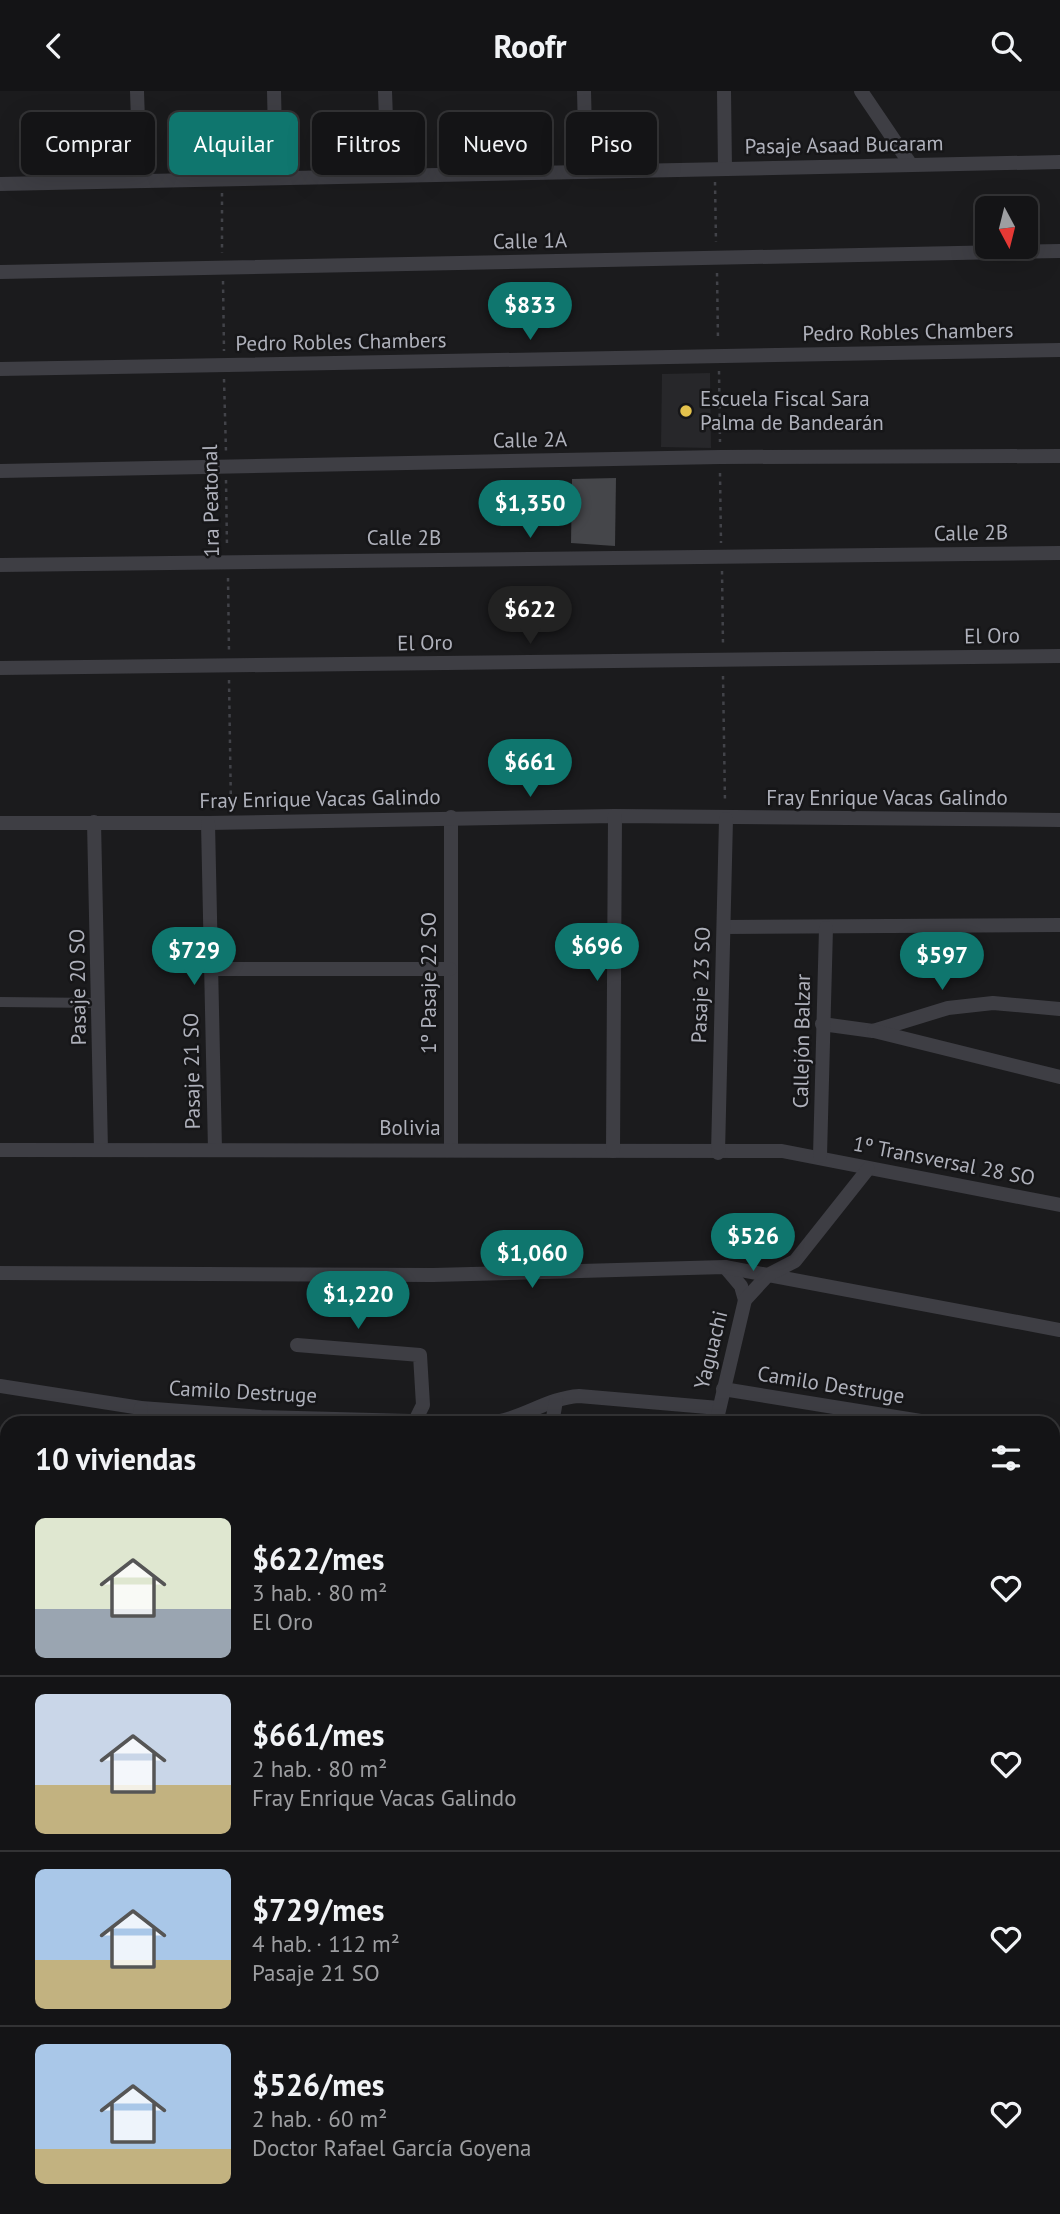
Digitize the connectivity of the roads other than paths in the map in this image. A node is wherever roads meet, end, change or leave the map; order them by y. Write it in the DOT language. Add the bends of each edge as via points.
graph roads {
  1 [pos="137,91"];
  2 [pos="274,91"];
  3 [pos="385,91"];
  4 [pos="584,91"];
  5 [pos="724,91"];
  6 [pos="861,91"];
  7 [pos="585,112"];
  8 [pos="1060,162"];
  9 [pos="911,165"];
  10 [pos="720,169"];
  11 [pos="657,170"];
  12 [pos="566,172"];
  13 [pos="387,176"];
  14 [pos="276,178"];
  15 [pos="140,181"];
  16 [pos="0,184"];
  17 [pos="1060,251"];
  18 [pos="0,272"];
  19 [pos="1060,350"];
  20 [pos="0,369"];
  21 [pos="1060,456"];
  22 [pos="0,471"];
  23 [pos="1060,553"];
  24 [pos="0,565"];
  25 [pos="1060,656"];
  26 [pos="0,668"];
  27 [pos="615,816"];
  28 [pos="451,817"];
  29 [pos="726,819"];
  30 [pos="1060,820"];
  31 [pos="94,822"];
  32 [pos="0,823"];
  33 [pos="208,823"];
  34 [pos="1060,925"];
  35 [pos="724,927"];
  36 [pos="826,928"];
  37 [pos="211,969"];
  38 [pos="450,969"];
  39 [pos="0,1002"];
  40 [pos="99,1003"];
  41 [pos="1060,1009"];
  42 [pos="822,1024"];
  43 [pos="873,1031"];
  44 [pos="1060,1077"];
  45 [pos="451,1149"];
  46 [pos="0,1150"];
  47 [pos="101,1150"];
  48 [pos="215,1150"];
  49 [pos="613,1151"];
  50 [pos="718,1153"];
  51 [pos="820,1156"];
  52 [pos="868,1169"];
  53 [pos="1060,1205"];
  54 [pos="725,1267"];
  55 [pos="0,1273"];
  56 [pos="768,1275"];
  57 [pos="745,1300"];
  58 [pos="1060,1330"];
  59 [pos="297,1345"];
  60 [pos="0,1386"];
  61 [pos="723,1389"];
  62 [pos="556,1401"];
  63 [pos="141,1408"];
  64 [pos="719,1408"];
  65 [pos="140,1416"];
  66 [pos="220,1416"];
  67 [pos="418,1416"];
  68 [pos="521,1416"];
  69 [pos="553,1416"];
  70 [pos="717,1416"];
  71 [pos="843,1416"];
  1 -- 15 [label="street"];
  2 -- 14 [label="street"];
  3 -- 13 [label="street"];
  4 -- 7 [label="street"];
  5 -- 10 [label="street"];
  6 -- 9 [label="street"];
  8 -- 9 [label="street, Pasaje Asaad Bucaram"];
  9 -- 10 [label="street, Pasaje Asaad Bucaram"];
  10 -- 11 [label="street, Pasaje Asaad Bucaram"];
  12 -- 13 [label="street, Pasaje Asaad Bucaram"];
  13 -- 14 [label="street, Pasaje Asaad Bucaram"];
  14 -- 15 [label="street, Pasaje Asaad Bucaram"];
  15 -- 16 [label="street, Pasaje Asaad Bucaram"];
  17 -- 18 [label="street, Calle 1A"];
  19 -- 20 [label="street, Pedro Robles Chambers"];
  21 -- 22 [label="street, Calle 2A" via="720,457"];
  23 -- 24 [label="street, Calle 2B"];
  25 -- 26 [label="street, El Oro"];
  27 -- 28 [label="street, Fray Enrique Vacas Galindo"];
  27 -- 29 [label="street, Fray Enrique Vacas Galindo"];
  27 -- 49 [label="street"];
  28 -- 33 [label="street, Fray Enrique Vacas Galindo"];
  28 -- 38 [label="street, 1º Pasaje 22 SO"];
  29 -- 30 [label="street, Fray Enrique Vacas Galindo"];
  29 -- 35 [label="street, Pasaje 23 SO"];
  31 -- 32 [label="street, Fray Enrique Vacas Galindo"];
  31 -- 33 [label="street, Fray Enrique Vacas Galindo"];
  31 -- 40 [label="street, Pasaje 20 SO"];
  33 -- 37 [label="street, Pasaje 21 SO"];
  34 -- 36 [label="street"];
  35 -- 36 [label="street"];
  35 -- 50 [label="street, Pasaje 23 SO"];
  36 -- 42 [label="street, Callejón Balzar"];
  37 -- 38 [label="street"];
  37 -- 48 [label="street, Pasaje 21 SO"];
  38 -- 45 [label="street, 1º Pasaje 22 SO"];
  39 -- 40 [label="street"];
  40 -- 47 [label="street, Pasaje 20 SO"];
  41 -- 43 [label="street" via="993,1003 948,1008"];
  42 -- 43 [label="street"];
  42 -- 51 [label="street, Callejón Balzar"];
  43 -- 44 [label="street"];
  45 -- 48 [label="street, Bolivia"];
  45 -- 49 [label="street, Bolivia"];
  46 -- 47 [label="street, Bolivia"];
  47 -- 48 [label="street, Bolivia"];
  49 -- 50 [label="street, Bolivia"];
  50 -- 51 [label="street, Bolivia" via="782,1151"];
  51 -- 52 [label="street, 1º Transversal 28 SO"];
  52 -- 53 [label="street, 1º Transversal 28 SO"];
  52 -- 56 [label="street, Yaguachi" via="795,1261"];
  54 -- 55 [label="street" via="433,1275"];
  54 -- 56 [label="street"];
  54 -- 57 [label="street" via="741,1286"];
  56 -- 57 [label="street, Yaguachi"];
  56 -- 58 [label="street"];
  57 -- 61 [label="street, Yaguachi"];
  59 -- 67 [label="street" via="416,1353 421,1358 423,1405"];
  60 -- 63 [label="street, Camilo Destruge"];
  61 -- 64 [label="street, Yaguachi"];
  61 -- 71 [label="street, Camilo Destruge"];
  62 -- 64 [label="street, Camilo Destruge" via="579,1395"];
  62 -- 68 [label="street, Camilo Destruge"];
  62 -- 69 [label="street"];
  63 -- 65 [label="street"];
  63 -- 66 [label="street, Camilo Destruge"];
  64 -- 70 [label="street, Yaguachi"];
}
